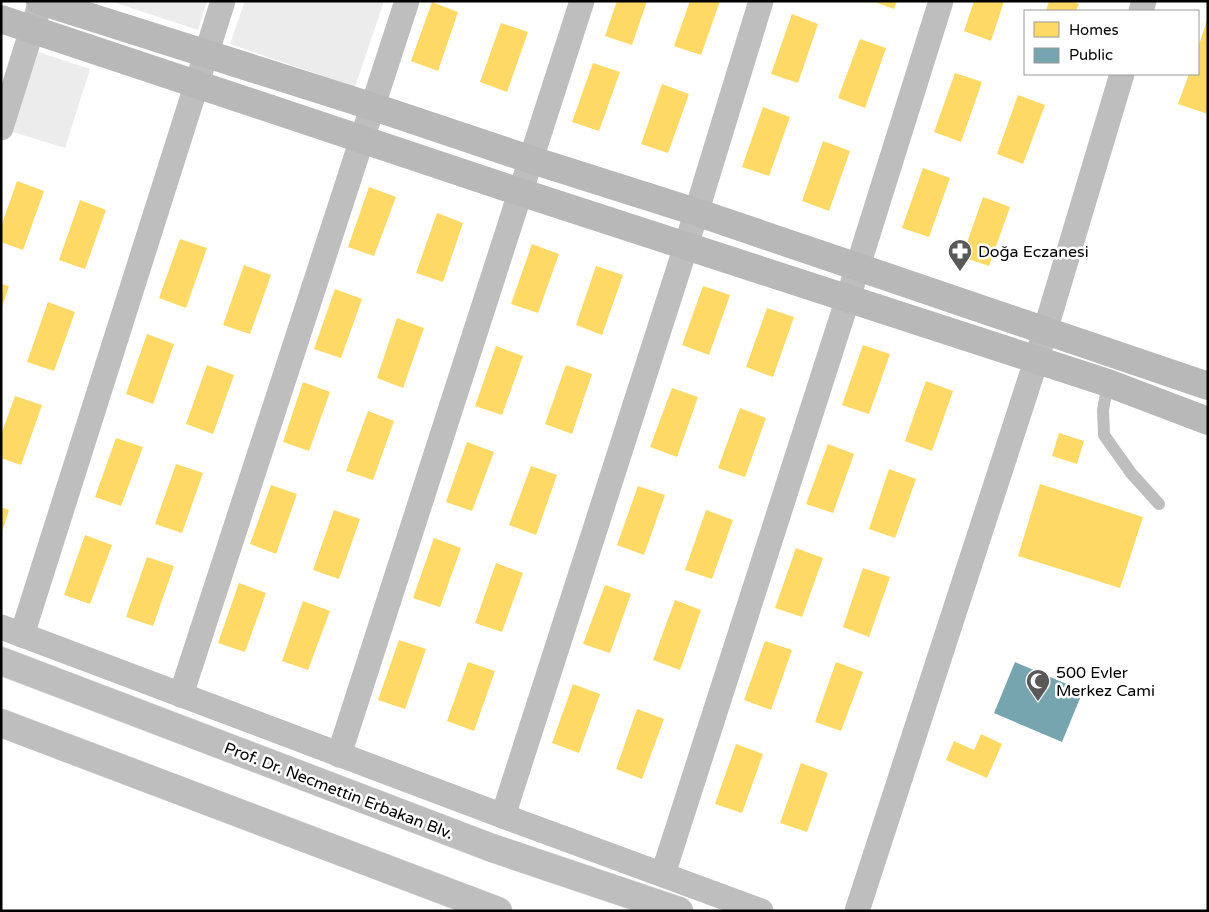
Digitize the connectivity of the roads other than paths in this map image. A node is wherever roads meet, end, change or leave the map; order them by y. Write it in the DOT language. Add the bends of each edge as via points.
graph roads {
  1 [pos="41,1"];
  2 [pos="223,1"];
  3 [pos="407,1"];
  4 [pos="582,1"];
  5 [pos="761,1"];
  6 [pos="941,1"];
  7 [pos="1,19"];
  8 [pos="33,30"];
  9 [pos="206,55"];
  10 [pos="1122,75"];
  11 [pos="196,85"];
  12 [pos="374,107"];
  13 [pos="1,128"];
  14 [pos="362,139"];
  15 [pos="532,160"];
  16 [pos="520,192"];
  17 [pos="696,212"];
  18 [pos="686,246"];
  19 [pos="857,268"];
  20 [pos="848,298"];
  21 [pos="1044,331"];
  22 [pos="1036,361"];
  23 [pos="1108,383"];
  24 [pos="1208,386"];
  25 [pos="1208,421"];
  26 [pos="1160,504"];
  27 [pos="12,631"];
  28 [pos="1,661"];
  29 [pos="181,695"];
  30 [pos="1,723"];
  31 [pos="339,755"];
  32 [pos="503,816"];
  33 [pos="663,874"];
  34 [pos="498,911"];
  35 [pos="680,911"];
  36 [pos="761,911"];
  37 [pos="857,911"];
  1 -- 8 [label="street"];
  1 -- 9 [label="street"];
  2 -- 9 [label="street"];
  3 -- 12 [label="street"];
  4 -- 15 [label="street"];
  5 -- 17 [label="street"];
  6 -- 19 [label="street"];
  7 -- 8 [label="street"];
  8 -- 11 [label="street"];
  8 -- 13 [label="street"];
  9 -- 11 [label="street"];
  9 -- 12 [label="street"];
  10 -- 21 [label="street"];
  11 -- 14 [label="street"];
  11 -- 27 [label="street"];
  12 -- 14 [label="street"];
  12 -- 15 [label="street"];
  14 -- 16 [label="street"];
  14 -- 29 [label="street"];
  15 -- 16 [label="street"];
  15 -- 17 [label="street"];
  16 -- 18 [label="street"];
  16 -- 31 [label="street"];
  17 -- 18 [label="street"];
  17 -- 19 [label="street"];
  18 -- 20 [label="street"];
  18 -- 32 [label="street"];
  19 -- 20 [label="street"];
  19 -- 21 [label="street"];
  20 -- 22 [label="street"];
  20 -- 33 [label="street"];
  21 -- 22 [label="street"];
  21 -- 24 [label="street"];
  22 -- 23 [label="street"];
  22 -- 37 [label="street"];
  23 -- 25 [label="street"];
  23 -- 26 [label="lane" via="1103,410 1104,436 1131,473"];
  27 -- 29 [label="street"];
  28 -- 35 [label="main road, Prof. Dr. Necmettin Erbakan Blv." via="492,848"];
  29 -- 31 [label="street"];
  30 -- 34 [label="main road"];
  31 -- 32 [label="street"];
  32 -- 33 [label="street"];
  33 -- 36 [label="street"];
}
